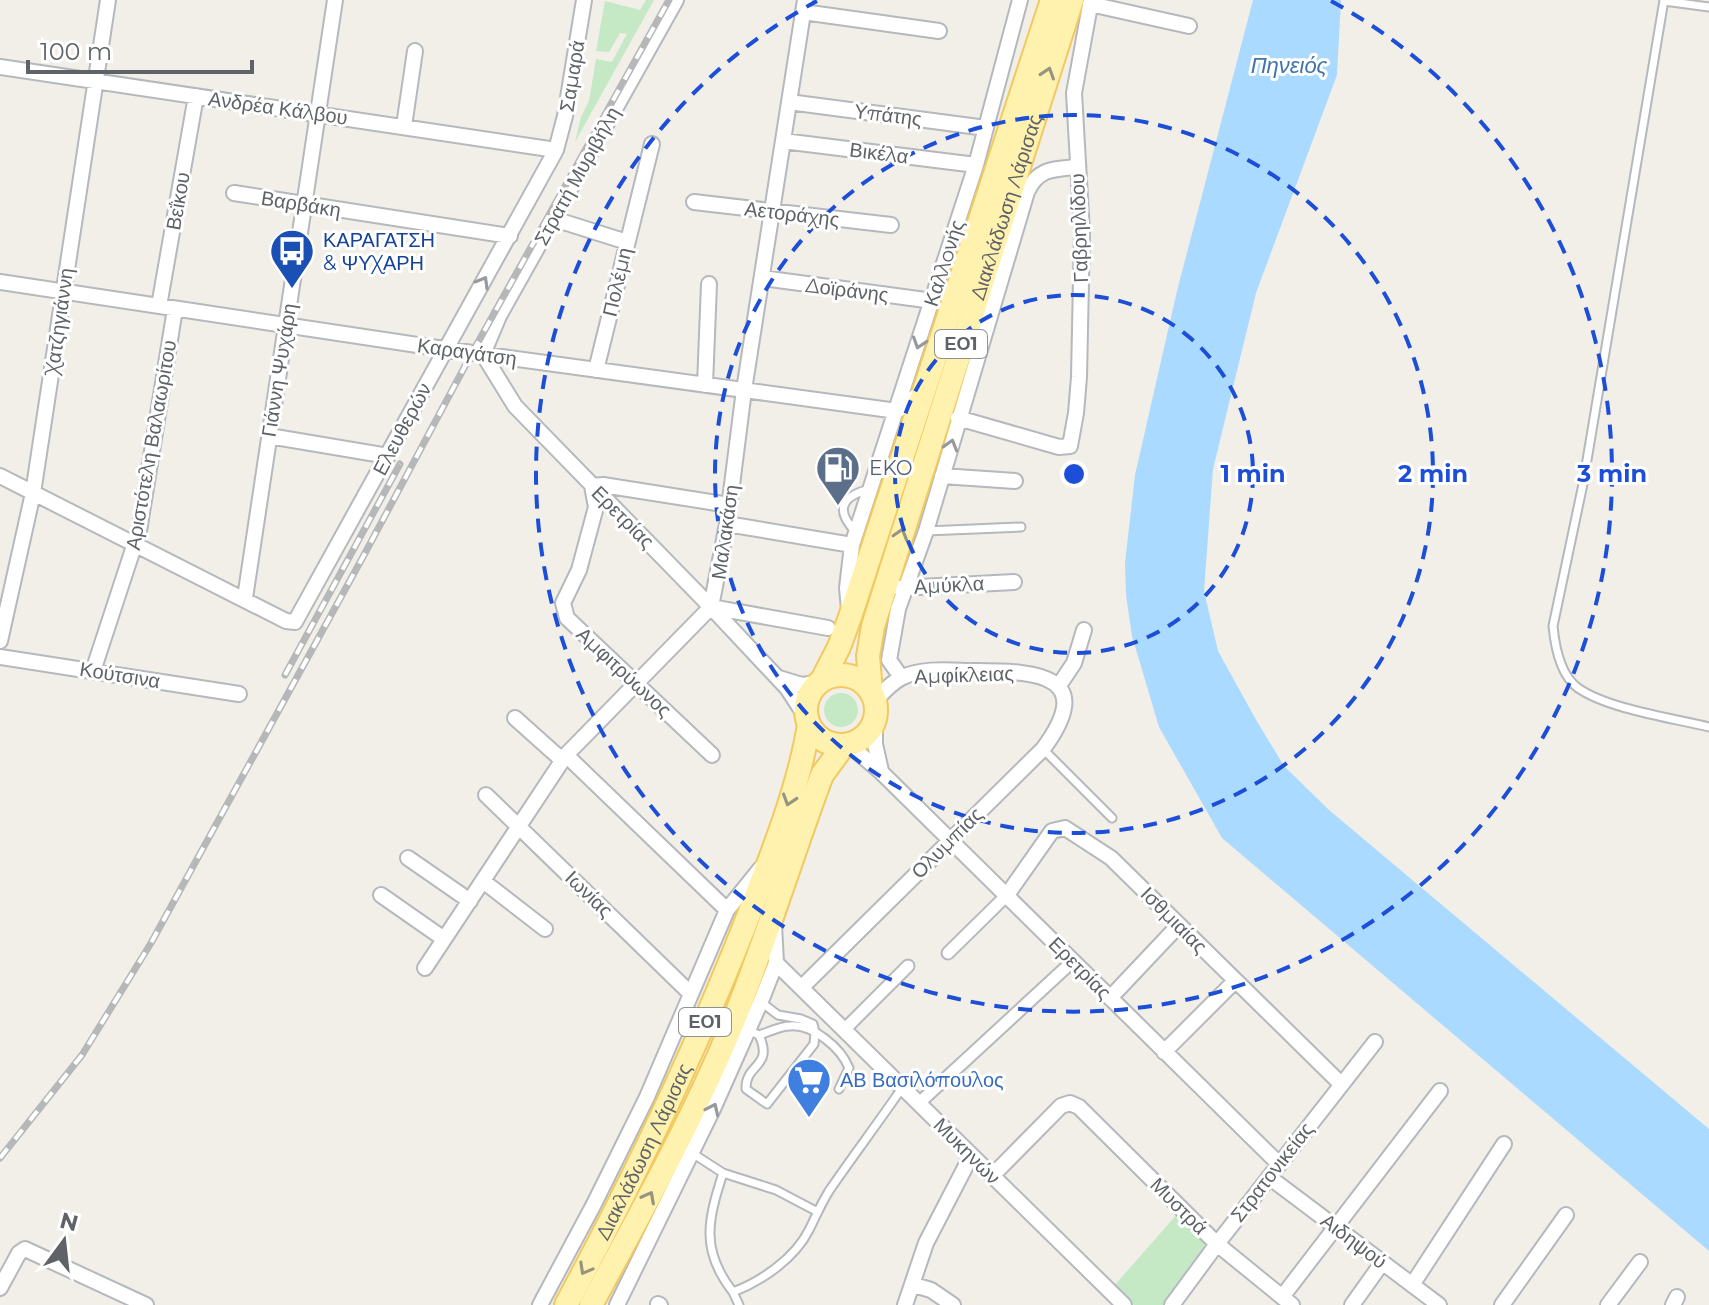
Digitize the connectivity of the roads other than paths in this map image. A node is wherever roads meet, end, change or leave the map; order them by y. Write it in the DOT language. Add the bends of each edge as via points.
graph roads {
  1 [pos="108,0"];
  2 [pos="335,0"];
  3 [pos="584,0"];
  4 [pos="676,0"];
  5 [pos="1020,0"];
  6 [pos="1052,0"];
  7 [pos="1664,0"];
  8 [pos="1084,1"];
  9 [pos="804,6"];
  10 [pos="1709,7"];
  11 [pos="1189,26"];
  12 [pos="939,31"];
  13 [pos="415,51"];
  14 [pos="0,67"];
  15 [pos="95,81"];
  16 [pos="196,96"];
  17 [pos="789,102"];
  18 [pos="318,114"];
  19 [pos="404,126"];
  20 [pos="986,128"];
  21 [pos="783,141"];
  22 [pos="652,144"];
  23 [pos="556,150"];
  24 [pos="976,165"];
  25 [pos="1077,167"];
  26 [pos="234,193"];
  27 [pos="694,202"];
  28 [pos="304,204"];
  29 [pos="772,211"];
  30 [pos="554,219"];
  31 [pos="891,225"];
  32 [pos="510,236"];
  33 [pos="627,242"];
  34 [pos="762,278"];
  35 [pos="0,282"];
  36 [pos="709,284"];
  37 [pos="980,284"];
  38 [pos="63,292"];
  39 [pos="933,301"];
  40 [pos="159,306"];
  41 [pos="175,309"];
  42 [pos="286,325"];
  43 [pos="984,334"];
  44 [pos="444,349"];
  45 [pos="483,354"];
  46 [pos="596,370"];
  47 [pos="705,385"];
  48 [pos="927,387"];
  49 [pos="744,390"];
  50 [pos="897,411"];
  51 [pos="958,418"];
  52 [pos="269,436"];
  53 [pos="388,456"];
  54 [pos="0,476"];
  55 [pos="942,476"];
  56 [pos="1015,481"];
  57 [pos="592,486"];
  58 [pos="33,493"];
  59 [pos="729,505"];
  60 [pos="727,524"];
  61 [pos="1021,527"];
  62 [pos="926,531"];
  63 [pos="854,538"];
  64 [pos="135,546"];
  65 [pos="1014,582"];
  66 [pos="895,588"];
  67 [pos="245,598"];
  68 [pos="711,607"];
  69 [pos="850,617"];
  70 [pos="828,628"];
  71 [pos="1084,630"];
  72 [pos="0,641"];
  73 [pos="0,657"];
  74 [pos="93,671"];
  75 [pos="772,673"];
  76 [pos="901,677"];
  77 [pos="820,682"];
  78 [pos="636,684"];
  79 [pos="1058,687"];
  80 [pos="239,694"];
  81 [pos="874,703"];
  82 [pos="515,718"];
  83 [pos="807,721"];
  84 [pos="1709,727"];
  85 [pos="846,745"];
  86 [pos="1043,749"];
  87 [pos="712,755"];
  88 [pos="564,757"];
  89 [pos="881,772"];
  90 [pos="486,795"];
  91 [pos="1112,818"];
  92 [pos="519,826"];
  93 [pos="950,839"];
  94 [pos="408,858"];
  95 [pos="770,858"];
  96 [pos="483,881"];
  97 [pos="381,895"];
  98 [pos="1007,895"];
  99 [pos="470,901"];
  100 [pos="727,910"];
  101 [pos="773,914"];
  102 [pos="1179,925"];
  103 [pos="545,929"];
  104 [pos="444,939"];
  105 [pos="948,953"];
  106 [pos="1073,961"];
  107 [pos="776,963"];
  108 [pos="908,966"];
  109 [pos="425,968"];
  110 [pos="1235,981"];
  111 [pos="802,987"];
  112 [pos="691,994"];
  113 [pos="1110,998"];
  114 [pos="761,1001"];
  115 [pos="844,1030"];
  116 [pos="815,1032"];
  117 [pos="754,1033"];
  118 [pos="1375,1042"];
  119 [pos="1164,1052"];
  120 [pos="1341,1084"];
  121 [pos="902,1088"];
  122 [pos="839,1089"];
  123 [pos="1440,1091"];
  124 [pos="919,1103"];
  125 [pos="1504,1144"];
  126 [pos="692,1153"];
  127 [pos="971,1156"];
  128 [pos="1274,1170"];
  129 [pos="723,1173"];
  130 [pos="992,1176"];
  131 [pos="816,1211"];
  132 [pos="1566,1215"];
  133 [pos="1334,1227"];
  134 [pos="1217,1244"];
  135 [pos="1640,1262"];
  136 [pos="1382,1263"];
  137 [pos="914,1285"];
  138 [pos="1412,1285"];
  139 [pos="0,1288"];
  140 [pos="733,1292"];
  141 [pos="1287,1301"];
  142 [pos="146,1305"];
  143 [pos="540,1305"];
  144 [pos="566,1305"];
  145 [pos="591,1305"];
  146 [pos="617,1305"];
  147 [pos="739,1305"];
  148 [pos="905,1305"];
  149 [pos="953,1305"];
  150 [pos="1124,1305"];
  151 [pos="1172,1305"];
  152 [pos="1352,1305"];
  153 [pos="1439,1305"];
  154 [pos="1502,1305"];
  155 [pos="1608,1305"];
  1 -- 15 [label="street, Χατζηγιάννη"];
  2 -- 18 [label="street, Γιάννη Ψυχάρη"];
  3 -- 23 [label="street, Σαμαρά"];
  4 -- 30 [label="street, Στρατή Μυριβήλη"];
  5 -- 20 [label="street, Καλλoνής"];
  6 -- 48 [label="main road, Διακλάδωση Λάρισας / ΕΟ1"];
  7 -- 10 [label="lane"];
  7 -- 84 [label="lane" via="1583,484 1553,626 1556,649 1576,687 1607,702"];
  8 -- 11 [label="street"];
  8 -- 25 [label="street, Γαβρηιλίδου" via="1074,93"];
  37 -- 8 [label="main road, Διακλάδωση Λάρισας / ΕΟ1, one-way"];
  9 -- 12 [label="street"];
  9 -- 17 [label="street, Μαλακάση"];
  13 -- 19 [label="street"];
  14 -- 15 [label="street, Ανδρέα Κάλβου"];
  15 -- 16 [label="street, Ανδρέα Κάλβου"];
  15 -- 38 [label="street, Χατζηγιάννη"];
  16 -- 18 [label="street, Ανδρέα Κάλβου"];
  16 -- 40 [label="street, Βεΐκου"];
  17 -- 20 [label="street, Υπάτης"];
  17 -- 21 [label="street, Μαλακάση"];
  18 -- 19 [label="street, Ανδρέα Κάλβου"];
  18 -- 28 [label="street, Γιάννη Ψυχάρη"];
  19 -- 23 [label="street, Ανδρέα Κάλβου"];
  20 -- 24 [label="street, Καλλoνής"];
  21 -- 24 [label="street, Βικέλα"];
  21 -- 29 [label="street, Μαλακάση"];
  22 -- 33 [label="street, Πολέμη"];
  23 -- 32 [label="street, Ελευθερών"];
  24 -- 39 [label="street, Καλλoνής"];
  25 -- 43 [label="street" via="1047,169 1032,181"];
  25 -- 51 [label="street, Γαβρηιλίδου" via="1082,232 1079,377 1071,440 1066,448 1059,447"];
  26 -- 28 [label="street, Βαρβάκη"];
  27 -- 29 [label="street, Αετοράχης"];
  28 -- 32 [label="street, Βαρβάκη"];
  28 -- 42 [label="street, Γιάννη Ψυχάρη"];
  29 -- 31 [label="street, Αετοράχης"];
  29 -- 34 [label="street, Μαλακάση"];
  30 -- 33 [label="street"];
  30 -- 45 [label="street, Στρατή Μυριβήλη"];
  44 -- 32 [label="street, Ελευθερών, one-way"];
  33 -- 46 [label="street, Πολέμη"];
  34 -- 39 [label="street, Δοϊράνης"];
  34 -- 49 [label="street, Μαλακάση"];
  35 -- 38 [label="street, Καραγάτση"];
  36 -- 47 [label="street"];
  37 -- 43 [label="street"];
  66 -- 37 [label="main road, Διακλάδωση Λάρισας / ΕΟ1, one-way"];
  38 -- 40 [label="street, Καραγάτση"];
  38 -- 58 [label="street, Χατζηγιάννη"];
  39 -- 50 [label="street, Καλλoνής, one-way"];
  40 -- 41 [label="street, Καραγάτση"];
  41 -- 42 [label="street, Καραγάτση"];
  41 -- 64 [label="street, Αριστότελη Βαλαωρίτου"];
  42 -- 44 [label="street, Καραγάτση"];
  42 -- 52 [label="street, Γιάννη Ψυχάρη"];
  43 -- 51 [label="street"];
  44 -- 45 [label="street, Καραγάτση"];
  44 -- 53 [label="street, Ελευθερών"];
  45 -- 46 [label="street, Καραγάτση"];
  45 -- 57 [label="street, Ερετρίας" via="515,406"];
  46 -- 47 [label="street, Καραγάτση"];
  47 -- 49 [label="street, Καραγάτση"];
  48 -- 50 [label="street"];
  48 -- 69 [label="main road, Διακλάδωση Λάρισας / ΕΟ1"];
  49 -- 50 [label="street, Καραγάτση"];
  49 -- 59 [label="street, Μαλακάση"];
  50 -- 63 [label="street, Καλλoνής"];
  55 -- 51 [label="street, one-way"];
  52 -- 53 [label="street"];
  52 -- 67 [label="street, Γιάννη Ψυχάρη"];
  53 -- 67 [label="street, Ελευθερών" via="295,622"];
  54 -- 58 [label="street"];
  55 -- 56 [label="street"];
  55 -- 62 [label="street"];
  57 -- 59 [label="street"];
  57 -- 68 [label="street, Ερετρίας"];
  57 -- 78 [label="street, Αμφιτρύωνος" via="596,507 579,570 563,603 567,618"];
  58 -- 64 [label="street"];
  58 -- 72 [label="street, Χατζηγιάννη"];
  59 -- 60 [label="street, Μαλακάση"];
  60 -- 63 [label="street"];
  60 -- 68 [label="street, Μαλακάση"];
  61 -- 62 [label="lane"];
  62 -- 66 [label="street"];
  63 -- 69 [label="street, Καλλoνής" via="847,588"];
  64 -- 67 [label="street"];
  64 -- 74 [label="street, Αριστότελη Βαλαωρίτου"];
  65 -- 66 [label="street, Αμύκλα"];
  66 -- 76 [label="street" via="889,656"];
  66 -- 81 [label="main road, Διακλάδωση Λάρισας / ΕΟ1" via="868,656"];
  68 -- 70 [label="street"];
  68 -- 75 [label="street, Ερετρίας"];
  68 -- 78 [label="street, Μαλακάση"];
  69 -- 77 [label="main road, Διακλάδωση Λάρισας / ΕΟ1"];
  71 -- 79 [label="street" via="1074,663"];
  73 -- 74 [label="street, Κούτσινα"];
  74 -- 80 [label="street, Κούτσινα"];
  75 -- 77 [label="street" via="791,683"];
  75 -- 83 [label="street, Ερετρίας"];
  76 -- 79 [label="street, Αμφίκλειας" via="935,671 1012,672 1042,677"];
  76 -- 81 [label="street, Αμφίκλειας"];
  77 -- 81 [label="main road" via="832,675 854,677"];
  77 -- 83 [label="main road, ΕΟ1" via="807,699"];
  78 -- 87 [label="street, Αμφιτρύωνος"];
  78 -- 88 [label="street, Μαλακάση"];
  79 -- 86 [label="street, Ολυμπίας" via="1066,702 1064,715"];
  81 -- 85 [label="main road, ΕΟ1" via="866,735"];
  81 -- 89 [label="street"];
  82 -- 88 [label="street"];
  83 -- 85 [label="main road" via="823,741"];
  83 -- 95 [label="main road, Διακλάδωση Λάρισας / ΕΟ1, one-way" via="801,762"];
  85 -- 89 [label="street, Ερετρίας"];
  85 -- 101 [label="main road, Διακλάδωση Λάρισας / ΕΟ1" via="822,775"];
  86 -- 91 [label="lane"];
  86 -- 93 [label="street, Ολυμπίας"];
  88 -- 92 [label="street, Μαλακάση"];
  88 -- 100 [label="street"];
  89 -- 93 [label="street, Ερετρίας"];
  90 -- 92 [label="street, Ιωνίας"];
  92 -- 96 [label="street, Μαλακάση"];
  92 -- 112 [label="street, Ιωνίας"];
  93 -- 98 [label="street, Ερετρίας"];
  93 -- 111 [label="street, Ολυμπίας"];
  94 -- 99 [label="street"];
  95 -- 100 [label="street"];
  95 -- 144 [label="main road, Διακλάδωση Λάρισας / ΕΟ1, one-way" via="684,1069"];
  96 -- 99 [label="street, Μαλακάση"];
  96 -- 103 [label="street"];
  97 -- 104 [label="street"];
  98 -- 102 [label="street, Ισθμιαίας" via="1052,831 1065,828 1111,858"];
  98 -- 105 [label="street"];
  98 -- 106 [label="street, Ερετρίας"];
  99 -- 104 [label="street, Μαλακάση"];
  100 -- 112 [label="street"];
  101 -- 107 [label="street"];
  145 -- 101 [label="main road, Διακλάδωση Λάρισας / ΕΟ1, one-way" via="677,1147 731,1027"];
  102 -- 110 [label="street, Ισθμιαίας"];
  102 -- 113 [label="street"];
  104 -- 109 [label="street, Μαλακάση"];
  106 -- 113 [label="street, Ερετρίας"];
  106 -- 124 [label="street"];
  107 -- 111 [label="street, Μυκηνών"];
  107 -- 114 [label="street"];
  108 -- 115 [label="street"];
  110 -- 119 [label="street"];
  110 -- 120 [label="street, Ισθμιαίας"];
  111 -- 115 [label="street, Μυκηνών"];
  112 -- 143 [label="street" via="621,1152"];
  113 -- 119 [label="street, Ερετρίας"];
  114 -- 116 [label="lane" via="778,1015 813,1024"];
  114 -- 117 [label="street"];
  115 -- 121 [label="street, Μυκηνών"];
  116 -- 117 [label="lane" via="792,1025"];
  116 -- 117 [label="lane" via="814,1044 767,1104 745,1084 765,1055"];
  116 -- 122 [label="lane" via="849,1068"];
  126 -- 117 [label="street, one-way"];
  118 -- 120 [label="street, Στρατονικείας"];
  119 -- 128 [label="street, Ερετρίας"];
  120 -- 128 [label="street, Στρατονικείας"];
  121 -- 124 [label="street, Μυκηνών"];
  121 -- 131 [label="lane"];
  123 -- 133 [label="street"];
  124 -- 127 [label="street, Μυκηνών"];
  125 -- 138 [label="street"];
  126 -- 129 [label="lane"];
  126 -- 146 [label="street"];
  127 -- 130 [label="street, Μυκηνών"];
  127 -- 137 [label="street" via="926,1243"];
  128 -- 133 [label="street, Αιδηψού"];
  128 -- 134 [label="street, Στρατονικείας"];
  129 -- 131 [label="lane" via="776,1190"];
  129 -- 140 [label="lane" via="709,1219 711,1244 716,1268"];
  130 -- 134 [label="street, Μυστρά" via="1070,1103"];
  130 -- 150 [label="street, Μυκηνών"];
  131 -- 140 [label="lane" via="809,1232 790,1255"];
  132 -- 154 [label="street"];
  133 -- 136 [label="street, Αιδηψού"];
  133 -- 141 [label="street"];
  134 -- 141 [label="street, Μυστρά"];
  134 -- 151 [label="street, Στρατονικείας"];
  135 -- 155 [label="street"];
  136 -- 138 [label="street, Αιδηψού"];
  136 -- 152 [label="street"];
  137 -- 148 [label="street"];
  137 -- 149 [label="street"];
  138 -- 153 [label="street, Αιδηψού"];
  139 -- 142 [label="street" via="25,1249"];
  140 -- 147 [label="lane"];
}
